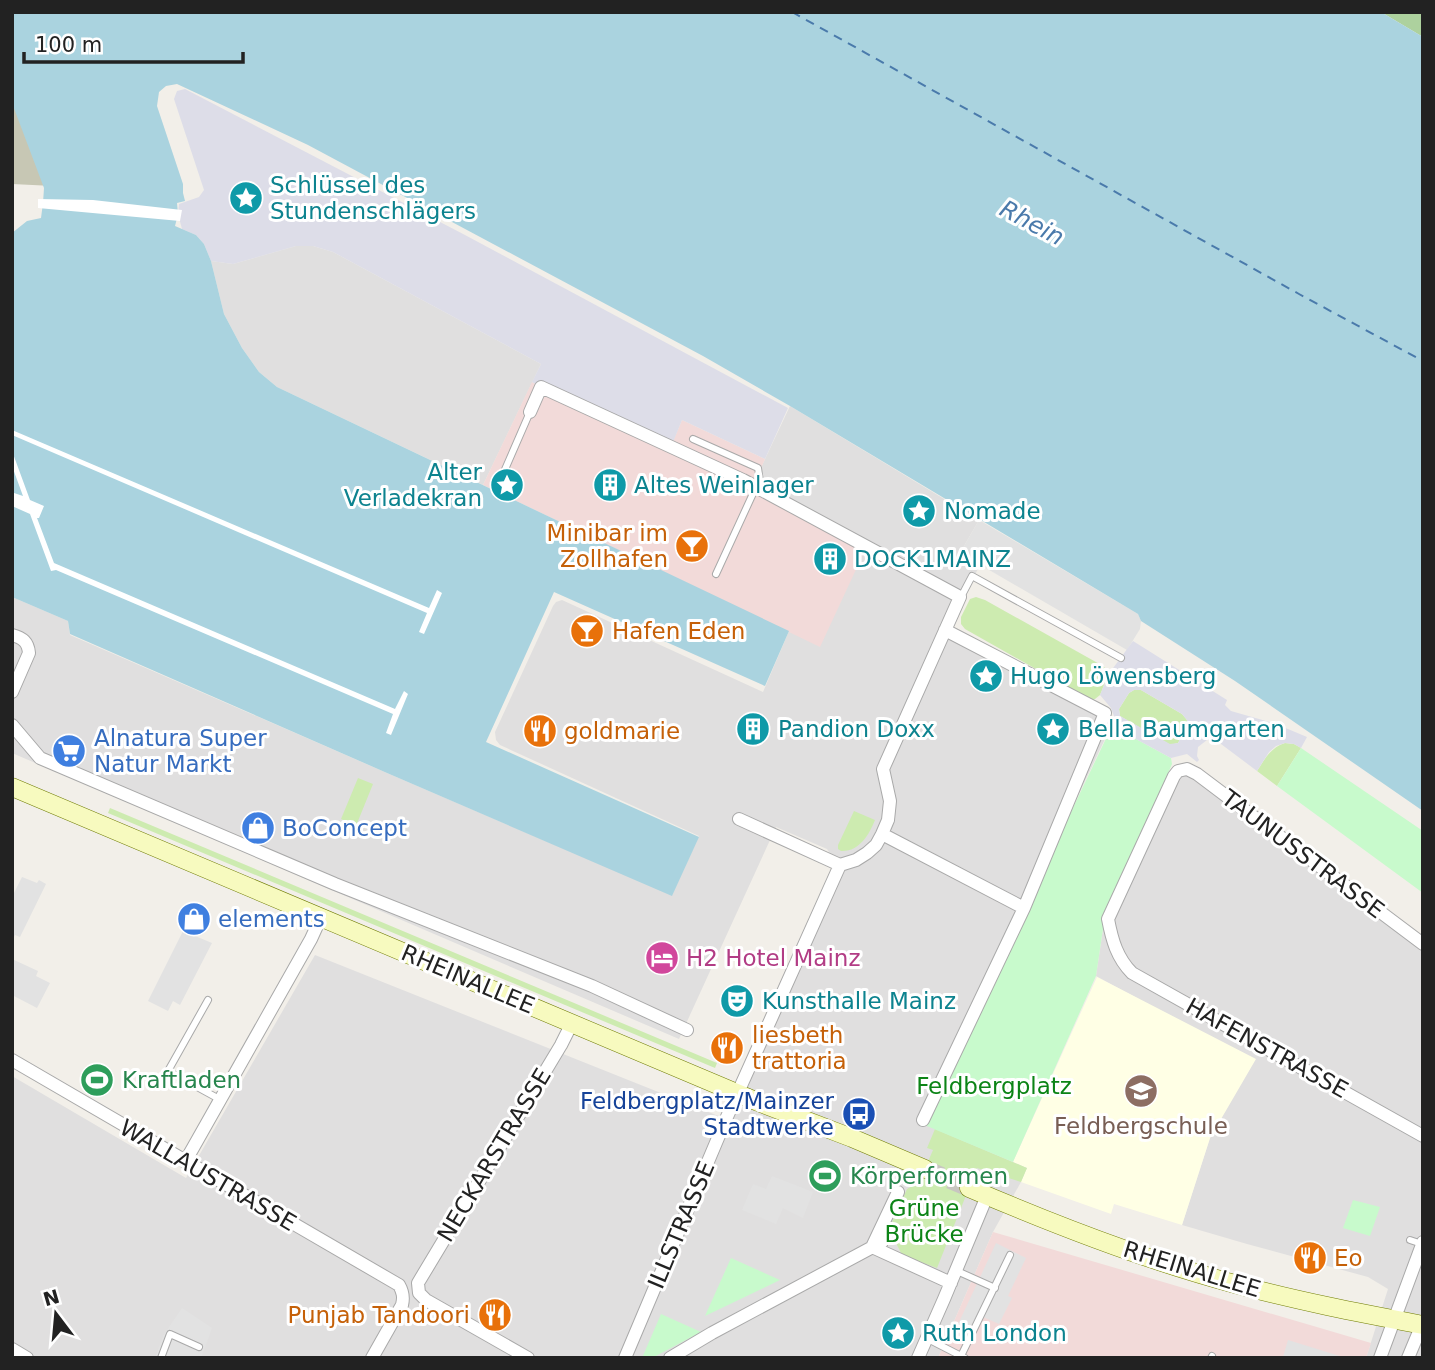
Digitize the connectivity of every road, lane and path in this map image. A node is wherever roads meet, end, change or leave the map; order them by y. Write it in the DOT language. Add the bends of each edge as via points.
graph roads {
  1 [pos="530,412"];
  2 [pos="693,439"];
  3 [pos="503,474"];
  4 [pos="759,488"];
  5 [pos="716,574"];
  6 [pos="960,597"];
  7 [pos="945,630"];
  8 [pos="12,635"];
  9 [pos="1121,658"];
  10 [pos="12,692"];
  11 [pos="12,725"];
  12 [pos="12,787"];
  13 [pos="739,819"];
  14 [pos="882,834"];
  15 [pos="840,864"];
  16 [pos="1024,908"];
  17 [pos="321,917"];
  18 [pos="1423,944"];
  19 [pos="1118,954"];
  20 [pos="208,1000"];
  21 [pos="572,1023"];
  22 [pos="687,1030"];
  23 [pos="12,1060"];
  24 [pos="738,1093"];
  25 [pos="221,1100"];
  26 [pos="923,1120"];
  27 [pos="1423,1136"];
  28 [pos="185,1162"];
  29 [pos="925,1169"];
  30 [pos="969,1188"];
  31 [pos="898,1192"];
  32 [pos="987,1196"];
  33 [pos="1418,1242"];
  34 [pos="877,1245"];
  35 [pos="1010,1255"];
  36 [pos="954,1277"];
  37 [pos="995,1288"];
  38 [pos="1394,1320"];
  39 [pos="1422,1324"];
  40 [pos="926,1338"];
  41 [pos="199,1347"];
  42 [pos="12,1349"];
  43 [pos="963,1357"];
  44 [pos="27,1358"];
  45 [pos="161,1358"];
  46 [pos="372,1358"];
  47 [pos="528,1358"];
  48 [pos="625,1358"];
  49 [pos="670,1358"];
  50 [pos="918,1358"];
  51 [pos="1380,1358"];
  52 [pos="1408,1358"];
  1 -- 3 [label="lane"];
  1 -- 4 [label="street" via="541,387"];
  2 -- 4 [label="lane" via="758,468"];
  4 -- 5 [label="lane"];
  4 -- 6 [label="street"];
  6 -- 7 [label="street"];
  6 -- 9 [label="lane" via="972,576"];
  7 -- 14 [label="street" via="883,769 890,801"];
  7 -- 16 [label="street" via="1104,713"];
  8 -- 10 [label="street" via="25,641 29,653"];
  11 -- 22 [label="street, RHEINALLEE" via="40,758 328,881 592,986"];
  12 -- 17 [label="main road, RHEINALLEE"];
  13 -- 15 [label="street"];
  14 -- 15 [label="street" via="867,853"];
  14 -- 16 [label="street"];
  15 -- 24 [label="street, ILLSTRASSE"];
  16 -- 26 [label="street"];
  17 -- 21 [label="main road, RHEINALLEE"];
  17 -- 25 [label="street"];
  18 -- 19 [label="street, TAUNUSSTRASSE" via="1187,769 1174,776 1108,919"];
  19 -- 27 [label="street, HAFENSTRASSE" via="1132,973"];
  20 -- 25 [label="lane" via="168,1071"];
  21 -- 24 [label="main road, RHEINALLEE"];
  21 -- 47 [label="street, NECKARSTRASSE" via="417,1287 426,1300"];
  23 -- 28 [label="street, WALLAUSTRASSE"];
  24 -- 29 [label="main road, RHEINALLEE"];
  24 -- 48 [label="street, ILLSTRASSE"];
  25 -- 28 [label="street"];
  28 -- 46 [label="street, WALLAUSTRASSE" via="393,1281 402,1291 402,1305"];
  30 -- 32 [label="main road, RHEINALLEE"];
  31 -- 34 [label="street"];
  32 -- 36 [label="street"];
  32 -- 38 [label="main road, RHEINALLEE" via="1079,1233 1222,1280"];
  33 -- 38 [label="street"];
  34 -- 36 [label="street"];
  34 -- 49 [label="street"];
  35 -- 37 [label="lane"];
  36 -- 37 [label="lane"];
  36 -- 40 [label="street"];
  37 -- 43 [label="lane"];
  38 -- 39 [label="main road, RHEINALLEE"];
  38 -- 51 [label="street"];
  39 -- 52 [label="street"];
  40 -- 43 [label="lane"];
  40 -- 50 [label="street"];
  41 -- 45 [label="lane" via="170,1334"];
  42 -- 44 [label="street"];
}
